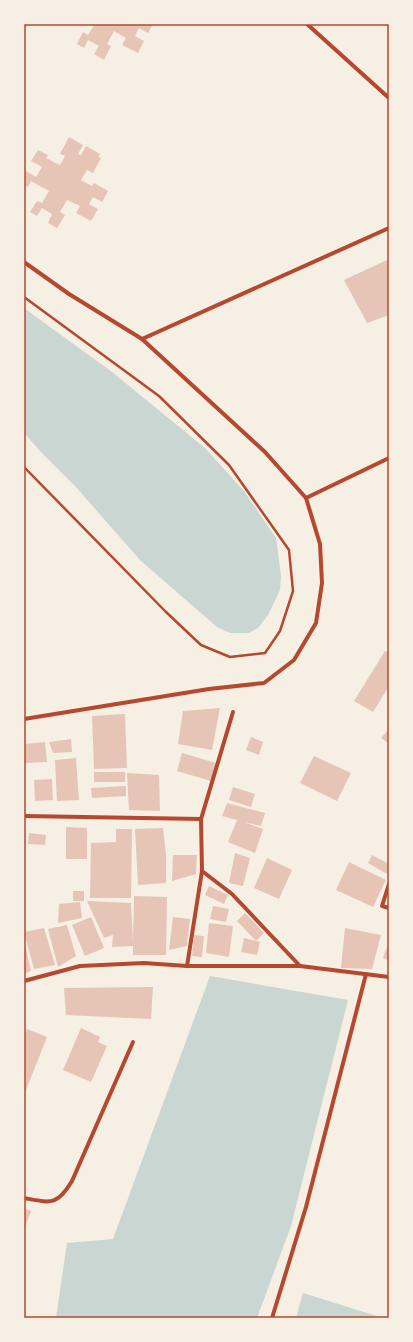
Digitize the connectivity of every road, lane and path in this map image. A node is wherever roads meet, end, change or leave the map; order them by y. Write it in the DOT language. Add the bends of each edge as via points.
graph roads {
  1 [pos="307,24"];
  2 [pos="389,98"];
  3 [pos="389,228"];
  4 [pos="24,262"];
  5 [pos="24,298"];
  6 [pos="142,338"];
  7 [pos="389,458"];
  8 [pos="24,467"];
  9 [pos="306,498"];
  10 [pos="233,712"];
  11 [pos="24,718"];
  12 [pos="24,816"];
  13 [pos="200,819"];
  14 [pos="202,871"];
  15 [pos="389,884"];
  16 [pos="389,908"];
  17 [pos="187,966"];
  18 [pos="300,966"];
  19 [pos="366,974"];
  20 [pos="389,977"];
  21 [pos="24,981"];
  22 [pos="133,1042"];
  23 [pos="24,1198"];
  24 [pos="272,1318"];
  1 -- 2 [label="street"];
  3 -- 6 [label="street"];
  4 -- 6 [label="street" via="69,294"];
  5 -- 8 [label="path" via="159,396 229,465 289,550 293,591 280,631 265,653 230,657 201,645"];
  6 -- 9 [label="street" via="265,452"];
  7 -- 9 [label="street"];
  9 -- 11 [label="street" via="320,544 322,583 316,623 294,660 264,683"];
  10 -- 13 [label="street"];
  12 -- 13 [label="street"];
  13 -- 14 [label="street"];
  14 -- 17 [label="street"];
  14 -- 18 [label="street" via="232,894"];
  15 -- 16 [label="street" via="382,906"];
  17 -- 18 [label="street"];
  17 -- 21 [label="street" via="144,963 80,966"];
  18 -- 19 [label="street"];
  19 -- 20 [label="street"];
  19 -- 24 [label="street" via="306,1207"];
  22 -- 23 [label="street" via="65,1193 57,1201"];
}
